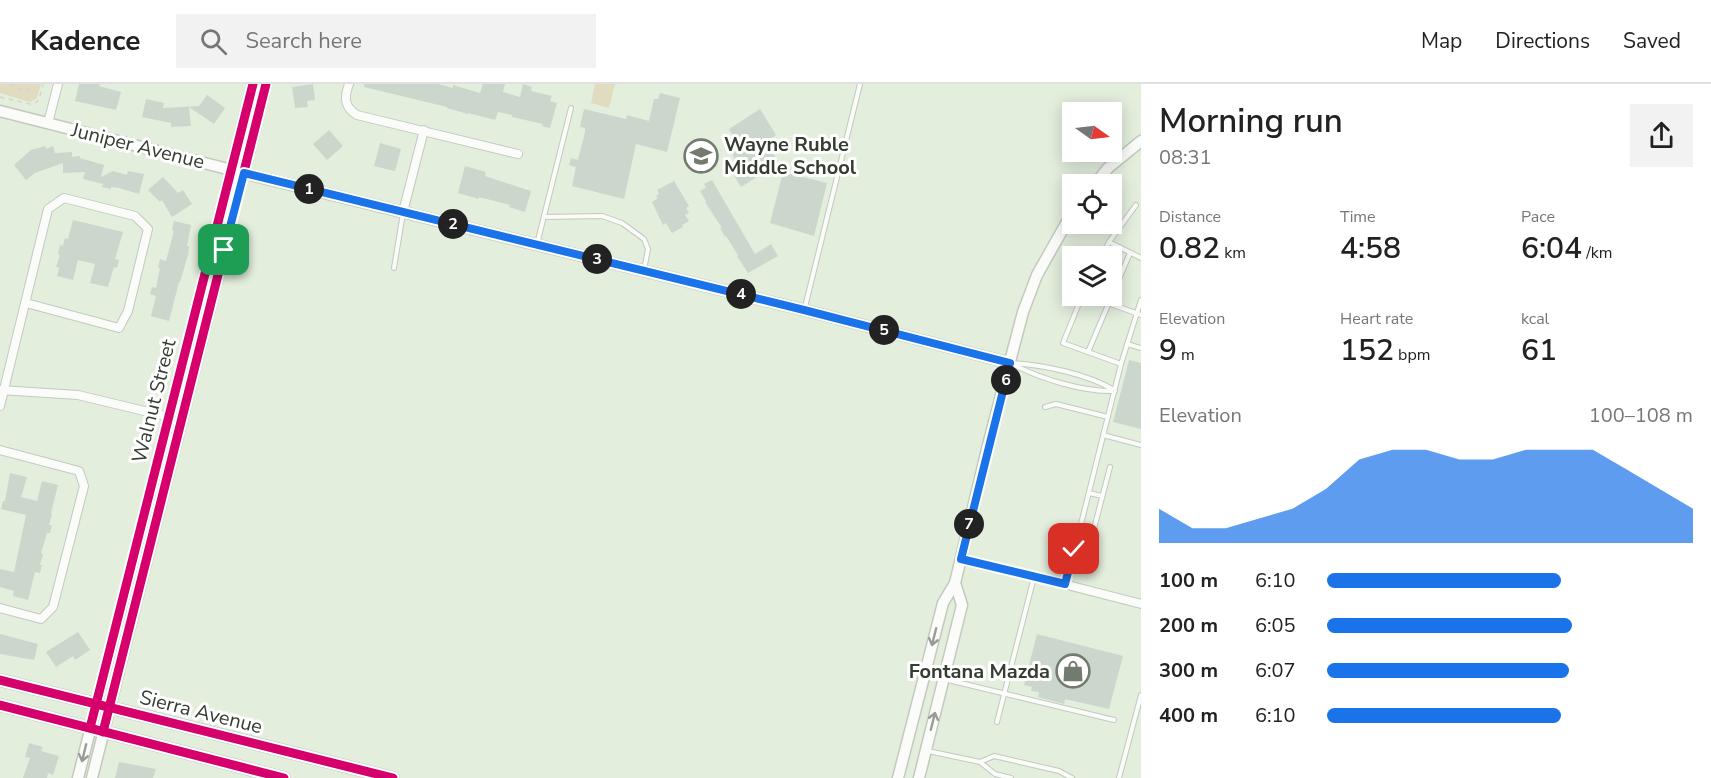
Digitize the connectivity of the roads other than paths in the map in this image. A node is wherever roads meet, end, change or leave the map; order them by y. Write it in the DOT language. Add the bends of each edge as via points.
graph roads {
  1 [pos="58,84"];
  2 [pos="253,84"];
  3 [pos="266,84"];
  4 [pos="349,84"];
  5 [pos="860,84"];
  6 [pos="571,108"];
  7 [pos="0,111"];
  8 [pos="48,123"];
  9 [pos="423,130"];
  10 [pos="1141,141"];
  11 [pos="518,154"];
  12 [pos="232,170"];
  13 [pos="244,173"];
  14 [pos="1103,174"];
  15 [pos="1136,205"];
  16 [pos="403,212"];
  17 [pos="544,217"];
  18 [pos="1062,231"];
  19 [pos="1109,242"];
  20 [pos="537,244"];
  21 [pos="1107,246"];
  22 [pos="1130,253"];
  23 [pos="1141,258"];
  24 [pos="394,268"];
  25 [pos="643,270"];
  26 [pos="1122,271"];
  27 [pos="1141,300"];
  28 [pos="26,303"];
  29 [pos="1078,306"];
  30 [pos="1107,306"];
  31 [pos="1116,306"];
  32 [pos="804,310"];
  33 [pos="1139,315"];
  34 [pos="1127,344"];
  35 [pos="1141,348"];
  36 [pos="1088,352"];
  37 [pos="1010,363"];
  38 [pos="1121,364"];
  39 [pos="2,390"];
  40 [pos="1115,391"];
  41 [pos="0,406"];
  42 [pos="1045,407"];
  43 [pos="169,417"];
  44 [pos="1108,417"];
  45 [pos="1103,435"];
  46 [pos="1141,445"];
  47 [pos="0,450"];
  48 [pos="1110,467"];
  49 [pos="1089,493"];
  50 [pos="1102,496"];
  51 [pos="1089,548"];
  52 [pos="961,559"];
  53 [pos="1035,576"];
  54 [pos="955,583"];
  55 [pos="1065,584"];
  56 [pos="1141,604"];
  57 [pos="0,608"];
  58 [pos="944,679"];
  59 [pos="0,680"];
  60 [pos="1004,694"];
  61 [pos="1141,694"];
  62 [pos="96,704"];
  63 [pos="0,705"];
  64 [pos="110,708"];
  65 [pos="1114,720"];
  66 [pos="997,722"];
  67 [pos="90,728"];
  68 [pos="104,732"];
  69 [pos="926,750"];
  70 [pos="980,762"];
  71 [pos="78,778"];
  72 [pos="92,778"];
  73 [pos="284,778"];
  74 [pos="393,778"];
  75 [pos="898,778"];
  76 [pos="920,778"];
  77 [pos="1011,778"];
  78 [pos="1072,778"];
  79 [pos="1119,778"];
  1 -- 8 [label="street"];
  2 -- 12 [label="street, Walnut Street"];
  3 -- 13 [label="street, Walnut Street"];
  4 -- 9 [label="street" via="345,97 350,111"];
  5 -- 32 [label="lane"];
  6 -- 17 [label="lane"];
  7 -- 8 [label="street, Juniper Avenue"];
  8 -- 12 [label="street, Juniper Avenue"];
  9 -- 11 [label="street"];
  9 -- 16 [label="street"];
  10 -- 14 [label="street"];
  12 -- 13 [label="street, Juniper Avenue"];
  12 -- 43 [label="street, Walnut Street"];
  13 -- 16 [label="street, Juniper Avenue"];
  13 -- 64 [label="street, Walnut Street"];
  15 -- 19 [label="lane"];
  16 -- 20 [label="street, Juniper Avenue"];
  16 -- 24 [label="lane"];
  17 -- 20 [label="lane"];
  17 -- 25 [label="lane" via="602,216 622,223 647,245"];
  18 -- 37 [label="street" via="1037,275"];
  19 -- 21 [label="lane"];
  19 -- 22 [label="lane"];
  20 -- 25 [label="street, Juniper Avenue"];
  22 -- 23 [label="lane"];
  22 -- 26 [label="lane"];
  25 -- 32 [label="street, Juniper Avenue"];
  27 -- 33 [label="lane"];
  28 -- 28 [label="street" via="48,209 64,198 135,216 148,230 128,311 119,328"];
  28 -- 39 [label="street"];
  29 -- 36 [label="lane" via="1063,343"];
  30 -- 36 [label="lane"];
  31 -- 33 [label="lane"];
  32 -- 37 [label="street, Juniper Avenue"];
  33 -- 34 [label="lane"];
  34 -- 35 [label="lane"];
  34 -- 38 [label="lane"];
  36 -- 38 [label="lane"];
  37 -- 40 [label="lane" via="1036,364 1100,382"];
  37 -- 40 [label="lane" via="1043,378 1097,392"];
  37 -- 52 [label="street"];
  38 -- 40 [label="lane"];
  39 -- 41 [label="street"];
  39 -- 43 [label="street" via="78,395"];
  40 -- 44 [label="lane"];
  42 -- 44 [label="lane" via="1056,404"];
  43 -- 62 [label="street, Walnut Street"];
  44 -- 45 [label="lane"];
  45 -- 46 [label="lane"];
  45 -- 49 [label="lane"];
  47 -- 57 [label="street" via="79,471 84,486 53,607 41,619"];
  48 -- 50 [label="lane"];
  49 -- 50 [label="lane"];
  49 -- 55 [label="lane"];
  50 -- 51 [label="lane"];
  52 -- 53 [label="street"];
  52 -- 54 [label="street"];
  53 -- 55 [label="street"];
  53 -- 60 [label="lane"];
  54 -- 58 [label="street" via="962,605"];
  54 -- 75 [label="street, one-way" via="943,603"];
  55 -- 56 [label="street"];
  58 -- 60 [label="lane"];
  69 -- 58 [label="street, one-way"];
  59 -- 62 [label="main road, Sierra Avenue"];
  60 -- 65 [label="lane"];
  60 -- 66 [label="lane"];
  61 -- 79 [label="lane"];
  62 -- 64 [label="main road, Sierra Avenue"];
  62 -- 67 [label="street, Walnut Street"];
  63 -- 67 [label="main road"];
  64 -- 68 [label="street, Walnut Street"];
  64 -- 74 [label="main road, Sierra Avenue"];
  67 -- 68 [label="main road"];
  67 -- 71 [label="street, Walnut Street, one-way"];
  68 -- 72 [label="street, Walnut Street"];
  68 -- 73 [label="main road"];
  69 -- 70 [label="lane"];
  69 -- 76 [label="street"];
  70 -- 77 [label="lane" via="995,774"];
  70 -- 78 [label="lane" via="994,756 1059,771"];
}
